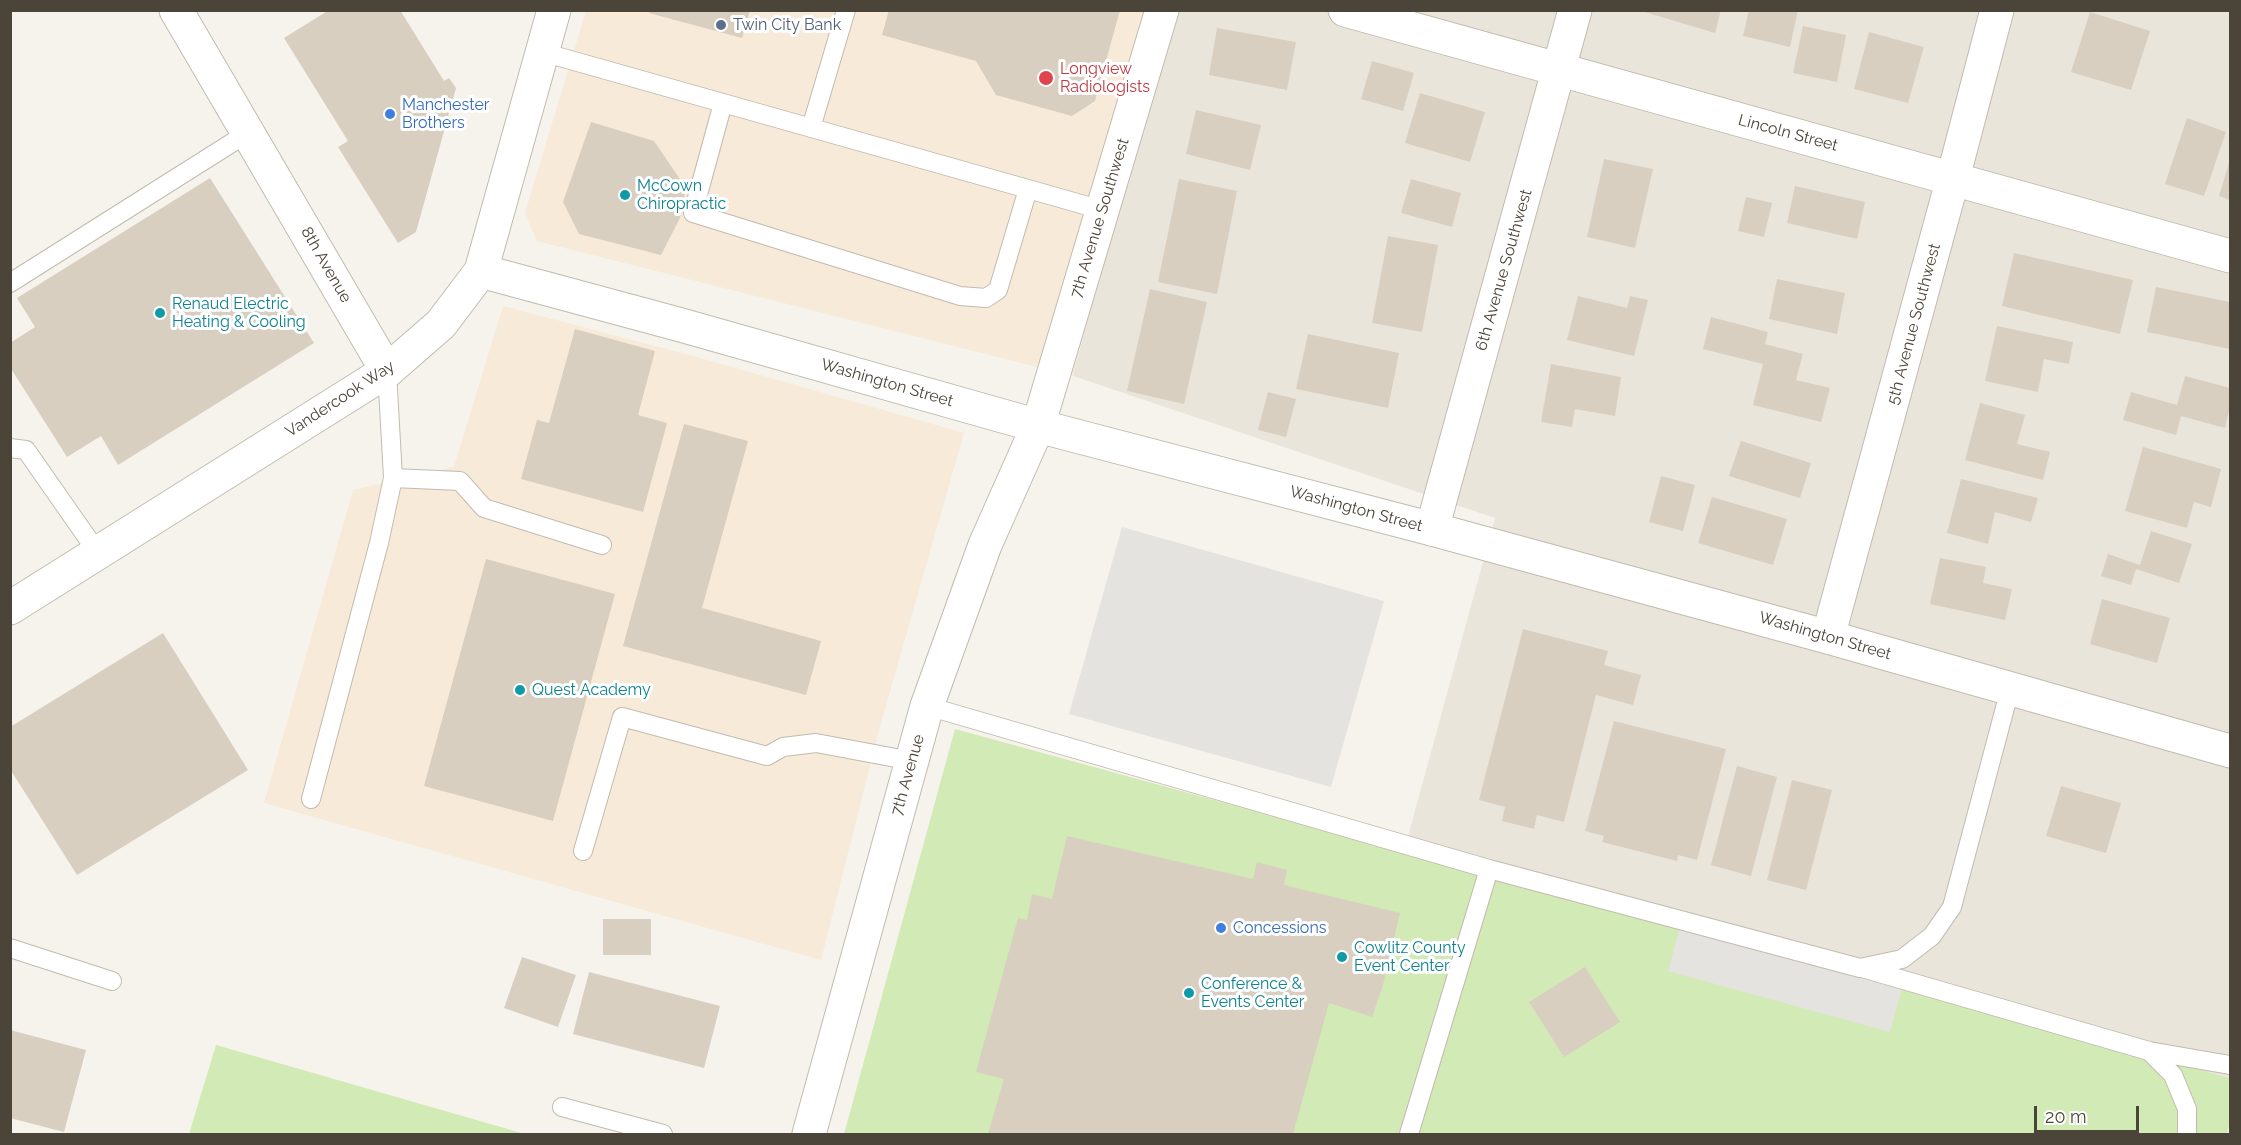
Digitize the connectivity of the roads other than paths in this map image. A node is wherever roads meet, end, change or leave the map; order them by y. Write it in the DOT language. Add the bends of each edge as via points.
graph roads {
  1 [pos="176,10"];
  2 [pos="554,10"];
  3 [pos="846,10"];
  4 [pos="1162,10"];
  5 [pos="1345,10"];
  6 [pos="1575,10"];
  7 [pos="1997,10"];
  8 [pos="542,52"];
  9 [pos="1560,71"];
  10 [pos="723,103"];
  11 [pos="812,128"];
  12 [pos="249,132"];
  13 [pos="1953,178"];
  14 [pos="1028,189"];
  15 [pos="1102,210"];
  16 [pos="2230,256"];
  17 [pos="481,271"];
  18 [pos="10,283"];
  19 [pos="387,371"];
  20 [pos="1038,426"];
  21 [pos="10,448"];
  22 [pos="393,478"];
  23 [pos="1432,529"];
  24 [pos="602,545"];
  25 [pos="98,553"];
  26 [pos="10,608"];
  27 [pos="1828,637"];
  28 [pos="2010,688"];
  29 [pos="927,706"];
  30 [pos="2230,749"];
  31 [pos="912,761"];
  32 [pos="311,799"];
  33 [pos="583,851"];
  34 [pos="1489,869"];
  35 [pos="10,948"];
  36 [pos="1860,968"];
  37 [pos="112,981"];
  38 [pos="2149,1051"];
  39 [pos="2230,1065"];
  40 [pos="562,1107"];
  41 [pos="663,1134"];
  42 [pos="809,1134"];
  43 [pos="1408,1134"];
  44 [pos="2187,1134"];
  1 -- 12 [label="street, 8th Avenue"];
  2 -- 8 [label="street, Vandercook Way"];
  3 -- 11 [label="lane"];
  4 -- 15 [label="street, 7th Avenue Southwest"];
  5 -- 9 [label="street, Lincoln Street"];
  6 -- 9 [label="street, 6th Avenue Southwest"];
  7 -- 13 [label="street, 5th Avenue Southwest"];
  8 -- 10 [label="lane"];
  8 -- 17 [label="street, Vandercook Way"];
  9 -- 13 [label="street, Lincoln Street"];
  9 -- 23 [label="street, 6th Avenue Southwest"];
  10 -- 11 [label="lane"];
  10 -- 14 [label="lane" via="693,213 960,296 986,298 998,290"];
  11 -- 14 [label="lane"];
  12 -- 18 [label="lane"];
  12 -- 19 [label="street, 8th Avenue"];
  13 -- 16 [label="street, Lincoln Street"];
  13 -- 27 [label="street, 5th Avenue Southwest"];
  14 -- 15 [label="lane"];
  15 -- 20 [label="street, 7th Avenue Southwest"];
  17 -- 19 [label="street, Vandercook Way" via="441,324"];
  17 -- 20 [label="street, Washington Street"];
  19 -- 22 [label="lane, 8th Avenue"];
  19 -- 25 [label="street, Vandercook Way"];
  20 -- 23 [label="street, Washington Street"];
  20 -- 29 [label="street, 7th Avenue" via="985,545"];
  21 -- 25 [label="lane" via="26,450"];
  22 -- 24 [label="lane" via="460,481 484,508"];
  22 -- 32 [label="lane, 8th Avenue"];
  23 -- 27 [label="street, Washington Street"];
  25 -- 26 [label="street, Vandercook Way"];
  27 -- 28 [label="street, Washington Street"];
  28 -- 30 [label="street, Washington Street"];
  28 -- 36 [label="lane" via="1952,907 1932,936 1902,959"];
  29 -- 31 [label="street, 7th Avenue"];
  29 -- 34 [label="lane"];
  31 -- 33 [label="lane" via="816,743 783,747 767,756 622,717"];
  31 -- 42 [label="street, 7th Avenue"];
  34 -- 36 [label="lane"];
  34 -- 43 [label="lane"];
  35 -- 37 [label="lane"];
  36 -- 38 [label="lane"];
  38 -- 39 [label="lane"];
  38 -- 44 [label="lane" via="2173,1075 2187,1108"];
  40 -- 41 [label="lane"];
}
